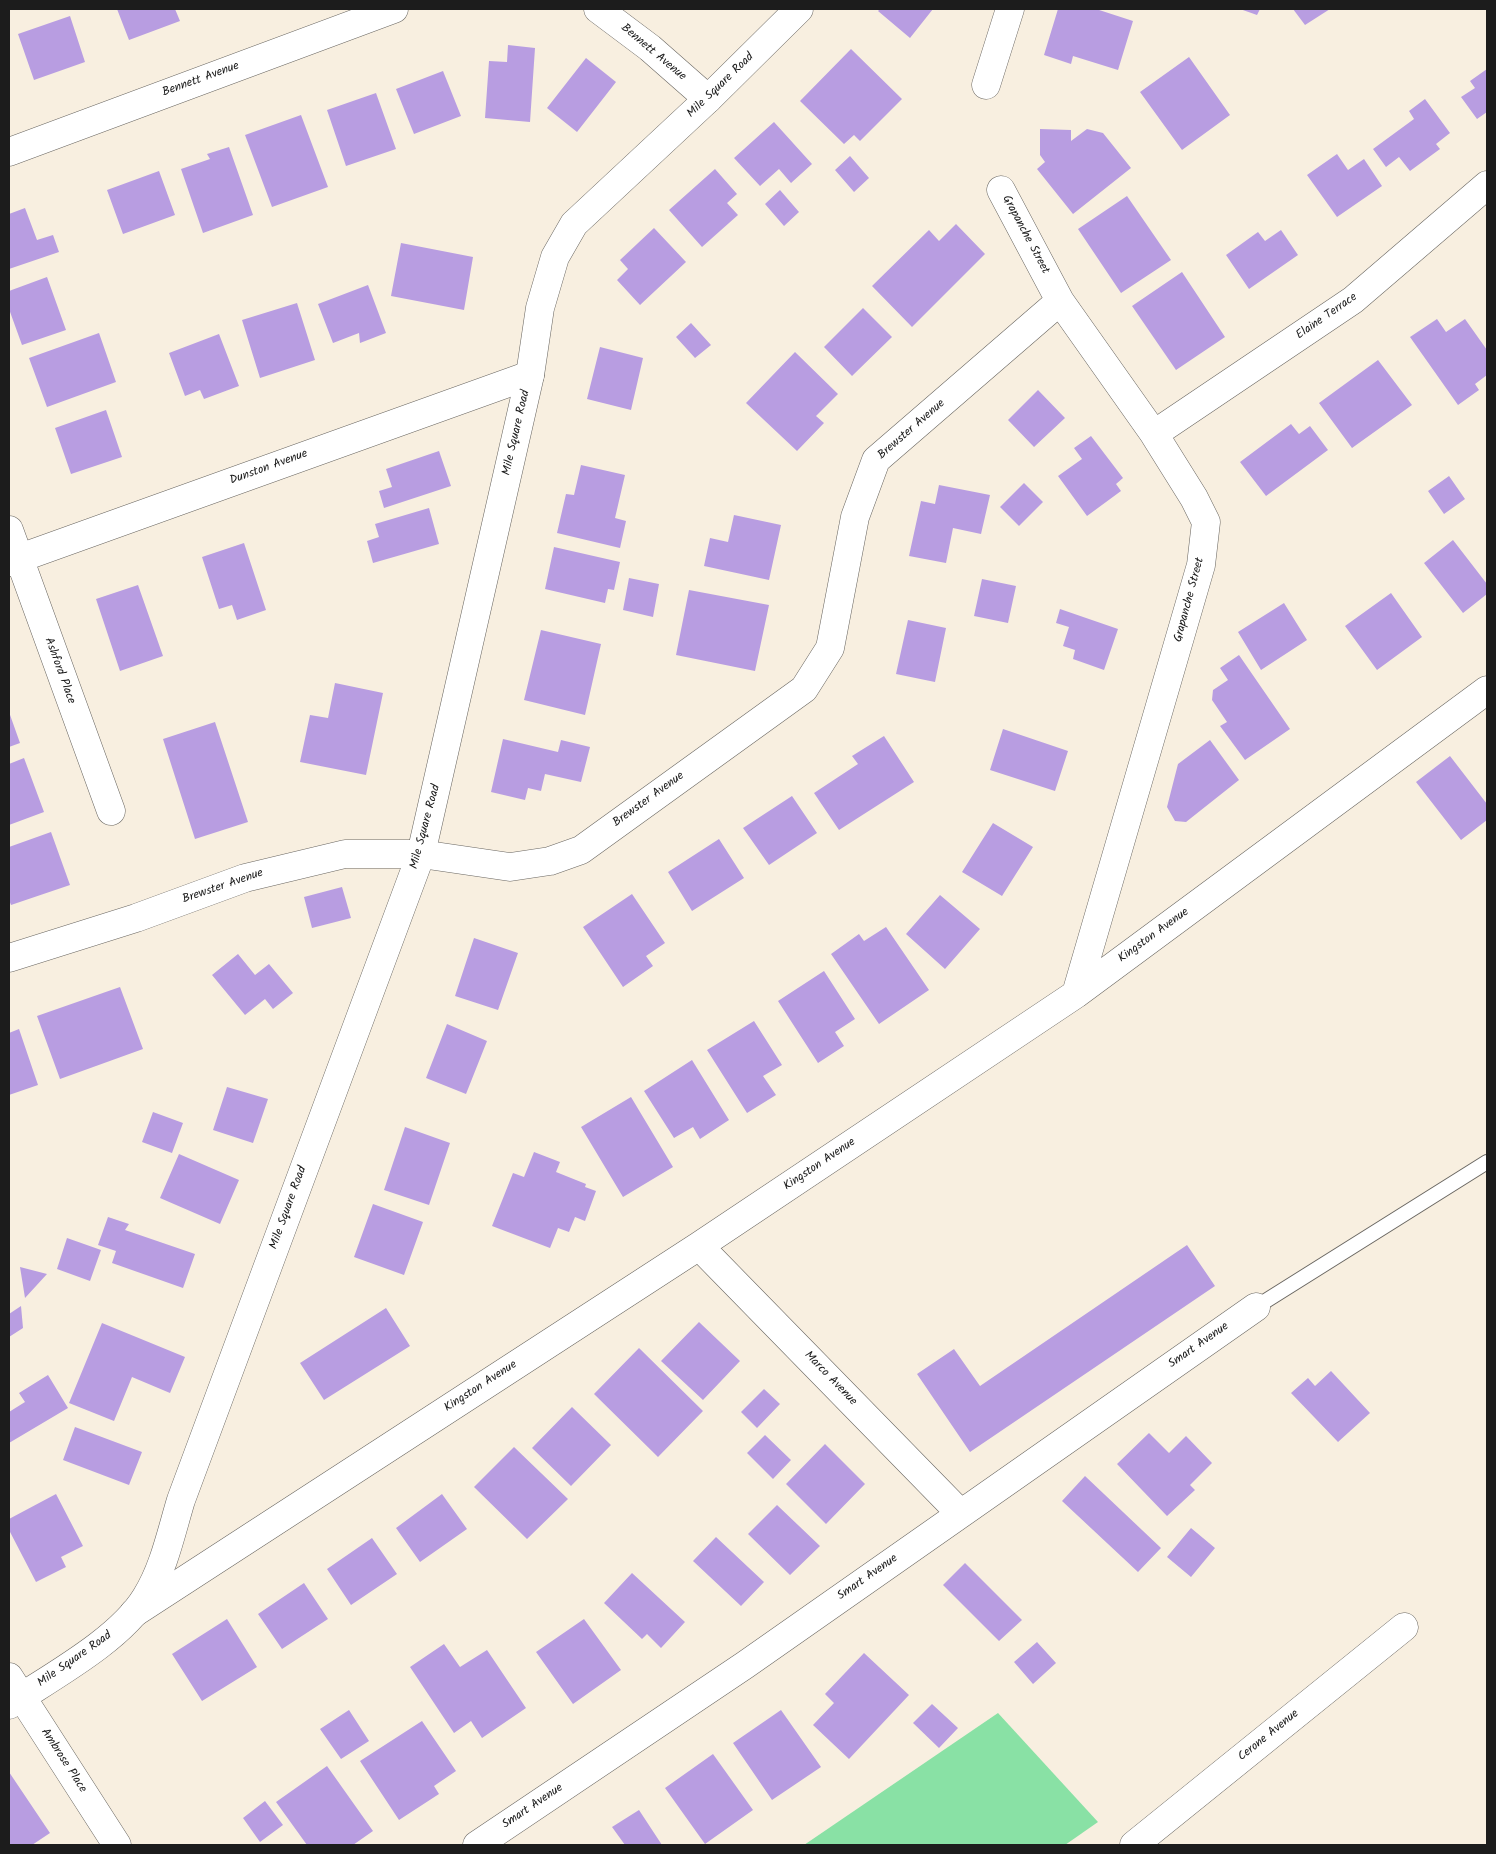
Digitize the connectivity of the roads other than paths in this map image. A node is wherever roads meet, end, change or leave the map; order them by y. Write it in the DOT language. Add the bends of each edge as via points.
graph roads {
  1 [pos="394,9"];
  2 [pos="598,9"];
  3 [pos="799,9"];
  4 [pos="1010,9"];
  5 [pos="986,84"];
  6 [pos="708,99"];
  7 [pos="9,152"];
  8 [pos="1487,185"];
  9 [pos="1000,190"];
  10 [pos="1060,301"];
  11 [pos="530,375"];
  12 [pos="1154,434"];
  13 [pos="9,530"];
  14 [pos="13,560"];
  15 [pos="1487,690"];
  16 [pos="111,812"];
  17 [pos="422,854"];
  18 [pos="9,958"];
  19 [pos="1076,994"];
  20 [pos="1487,1162"];
  21 [pos="699,1246"];
  22 [pos="1256,1307"];
  23 [pos="960,1513"];
  24 [pos="134,1613"];
  25 [pos="1404,1627"];
  26 [pos="13,1693"];
  27 [pos="118,1845"];
  28 [pos="477,1845"];
  29 [pos="1134,1845"];
  1 -- 7 [label="street, Bennett Avenue"];
  2 -- 6 [label="street, Bennett Avenue" via="650,48"];
  3 -- 6 [label="street, Mile Square Road"];
  4 -- 5 [label="street"];
  6 -- 11 [label="street, Mile Square Road" via="574,224 555,256 540,308"];
  8 -- 12 [label="street, Elaine Terrace" via="1353,300"];
  9 -- 10 [label="street, Grapanche Street"];
  10 -- 12 [label="street, Grapanche Street"];
  10 -- 17 [label="street, Brewster Avenue" via="876,460 855,517 830,648 804,689 581,850 550,861 510,867"];
  11 -- 14 [label="street, Dunston Avenue"];
  11 -- 17 [label="street, Mile Square Road"];
  12 -- 19 [label="street, Grapanche Street" via="1206,522 1201,565"];
  13 -- 14 [label="street, Ashford Place"];
  14 -- 16 [label="street, Ashford Place"];
  15 -- 19 [label="street, Kingston Avenue"];
  17 -- 18 [label="street, Brewster Avenue" via="345,854 245,878 136,918"];
  17 -- 24 [label="street, Mile Square Road" via="181,1500 164,1557 146,1597"];
  19 -- 21 [label="street, Kingston Avenue"];
  20 -- 22 [label="lane"];
  21 -- 23 [label="street, Marco Avenue"];
  21 -- 24 [label="street, Kingston Avenue"];
  22 -- 23 [label="street, Smart Avenue"];
  23 -- 28 [label="street, Smart Avenue" via="745,1665"];
  24 -- 26 [label="street, Mile Square Road" via="98,1645"];
  25 -- 29 [label="street, Cerone Avenue"];
  26 -- 27 [label="street, Ambrose Place"];
}
